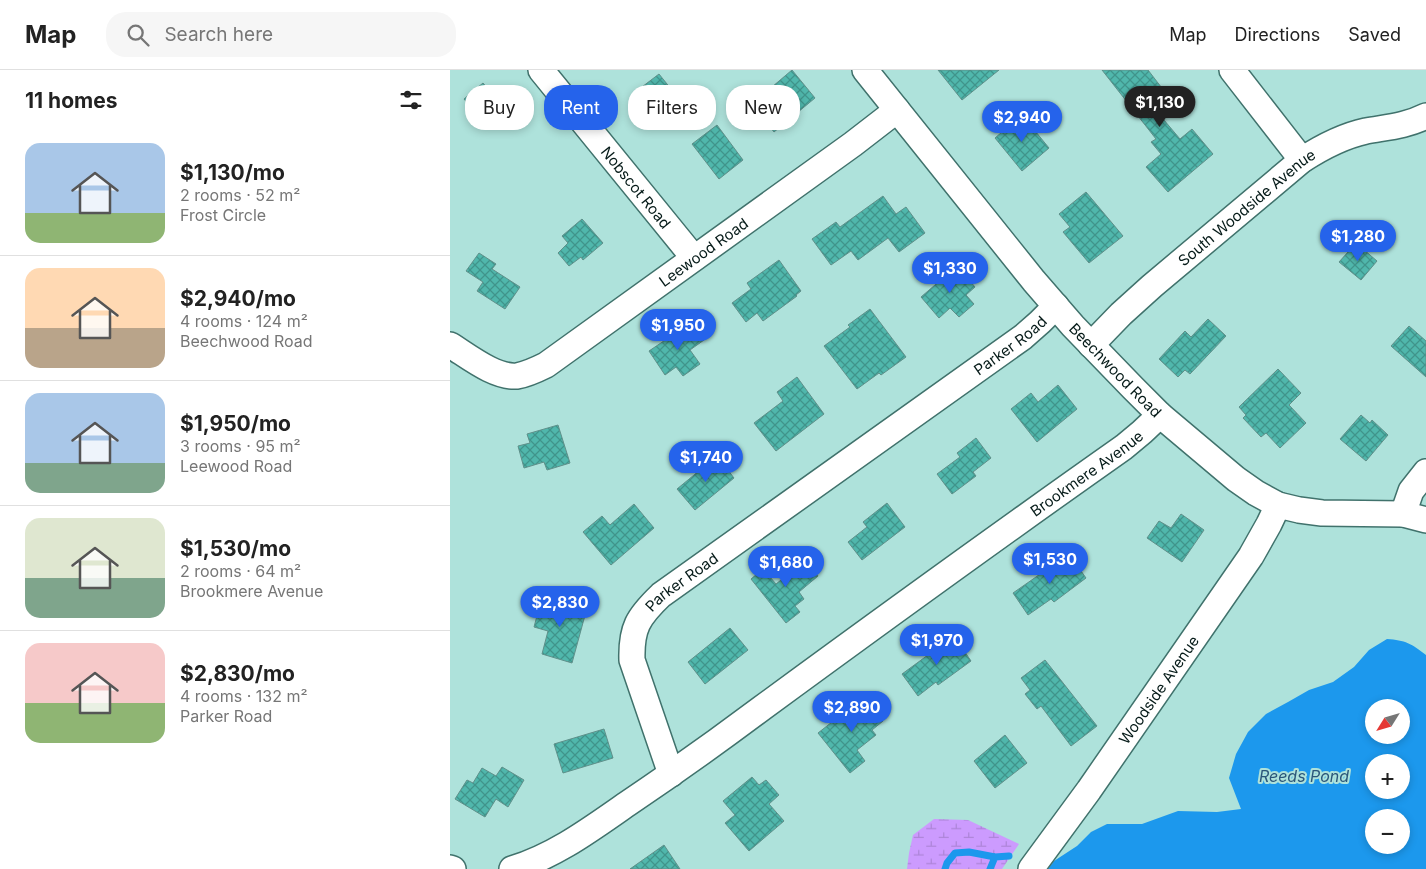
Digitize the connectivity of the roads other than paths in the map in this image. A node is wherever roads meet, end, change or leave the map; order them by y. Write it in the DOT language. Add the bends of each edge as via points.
graph roads {
  1 [pos="541,70"];
  2 [pos="865,70"];
  3 [pos="1232,70"];
  4 [pos="897,110"];
  5 [pos="1426,116"];
  6 [pos="1302,160"];
  7 [pos="694,258"];
  8 [pos="1056,306"];
  9 [pos="450,345"];
  10 [pos="1091,345"];
  11 [pos="1160,415"];
  12 [pos="1426,472"];
  13 [pos="1278,505"];
  14 [pos="1414,517"];
  15 [pos="671,774"];
  16 [pos="512,869"];
  17 [pos="1031,869"];
  1 -- 7 [label="street, Nobscot Road"];
  2 -- 4 [label="street, Beechwood Road"];
  3 -- 6 [label="street"];
  4 -- 7 [label="street, Leewood Road"];
  4 -- 8 [label="street, Beechwood Road"];
  5 -- 6 [label="street, South Woodside Avenue" via="1398,126 1342,138"];
  6 -- 10 [label="street, South Woodside Avenue" via="1146,292"];
  7 -- 9 [label="street, Leewood Road" via="546,365 531,372 515,376 500,374"];
  8 -- 10 [label="street, Beechwood Road"];
  8 -- 15 [label="street, Parker Road" via="1023,337 661,595 646,609 636,624 631,643 632,660"];
  10 -- 11 [label="street, Beechwood Road"];
  11 -- 13 [label="street, Beechwood Road" via="1236,479"];
  11 -- 15 [label="street, Brookmere Avenue" via="1124,447 898,607"];
  12 -- 14 [label="street" via="1411,491"];
  13 -- 14 [label="street, Beechwood Road" via="1299,510"];
  13 -- 17 [label="street, Woodside Avenue" via="1251,556"];
  15 -- 16 [label="street" via="575,840 549,855"];
}
